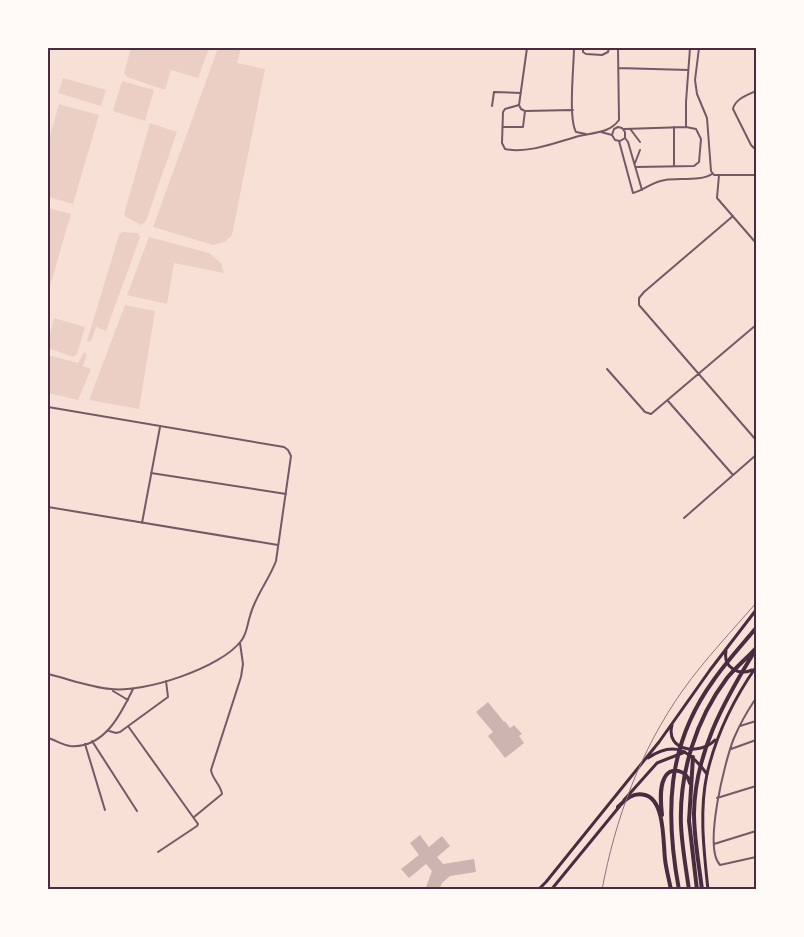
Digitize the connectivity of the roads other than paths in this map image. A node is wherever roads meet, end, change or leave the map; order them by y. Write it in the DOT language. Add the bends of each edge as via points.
graph roads {
  1 [pos="527,48"];
  2 [pos="574,48"];
  3 [pos="583,48"];
  4 [pos="608,48"];
  5 [pos="618,48"];
  6 [pos="690,48"];
  7 [pos="699,48"];
  8 [pos="618,68"];
  9 [pos="688,70"];
  10 [pos="756,91"];
  11 [pos="521,94"];
  12 [pos="519,105"];
  13 [pos="492,106"];
  14 [pos="573,110"];
  15 [pos="525,111"];
  16 [pos="618,122"];
  17 [pos="612,126"];
  18 [pos="503,127"];
  19 [pos="619,127"];
  20 [pos="674,127"];
  21 [pos="686,127"];
  22 [pos="630,129"];
  23 [pos="624,130"];
  24 [pos="600,131"];
  25 [pos="613,131"];
  26 [pos="589,134"];
  27 [pos="612,135"];
  28 [pos="625,138"];
  29 [pos="618,141"];
  30 [pos="640,142"];
  31 [pos="640,150"];
  32 [pos="756,150"];
  33 [pos="634,164"];
  34 [pos="674,166"];
  35 [pos="636,168"];
  36 [pos="712,174"];
  37 [pos="719,175"];
  38 [pos="756,175"];
  39 [pos="642,190"];
  40 [pos="733,216"];
  41 [pos="756,242"];
  42 [pos="756,325"];
  43 [pos="607,368"];
  44 [pos="699,375"];
  45 [pos="668,401"];
  46 [pos="48,406"];
  47 [pos="160,427"];
  48 [pos="756,440"];
  49 [pos="756,454"];
  50 [pos="151,473"];
  51 [pos="733,475"];
  52 [pos="286,494"];
  53 [pos="48,506"];
  54 [pos="684,518"];
  55 [pos="142,523"];
  56 [pos="278,545"];
  57 [pos="756,610"];
  58 [pos="756,628"];
  59 [pos="240,643"];
  60 [pos="728,647"];
  61 [pos="756,648"];
  62 [pos="756,668"];
  63 [pos="48,674"];
  64 [pos="166,681"];
  65 [pos="134,688"];
  66 [pos="110,689"];
  67 [pos="756,698"];
  68 [pos="128,700"];
  69 [pos="674,721"];
  70 [pos="756,721"];
  71 [pos="128,726"];
  72 [pos="740,726"];
  73 [pos="109,731"];
  74 [pos="48,738"];
  75 [pos="717,738"];
  76 [pos="756,740"];
  77 [pos="92,742"];
  78 [pos="85,744"];
  79 [pos="731,749"];
  80 [pos="685,752"];
  81 [pos="693,757"];
  82 [pos="640,765"];
  83 [pos="708,774"];
  84 [pos="756,786"];
  85 [pos="691,789"];
  86 [pos="717,798"];
  87 [pos="618,807"];
  88 [pos="104,810"];
  89 [pos="137,811"];
  90 [pos="194,817"];
  91 [pos="662,825"];
  92 [pos="756,831"];
  93 [pos="714,844"];
  94 [pos="158,852"];
  95 [pos="756,857"];
  96 [pos="698,889"];
  97 [pos="538,890"];
  98 [pos="551,890"];
  99 [pos="671,890"];
  100 [pos="679,890"];
  101 [pos="689,890"];
  102 [pos="702,890"];
  103 [pos="708,890"];
  1 -- 11 [label="street"];
  2 -- 14 [label="street"];
  3 -- 4 [label="street" via="586,54 602,55 608,52"];
  5 -- 8 [label="street"];
  6 -- 9 [label="street"];
  7 -- 36 [label="street" via="695,80 707,118"];
  8 -- 9 [label="street"];
  8 -- 16 [label="street"];
  9 -- 21 [label="street"];
  10 -- 32 [label="street" via="739,100 733,109"];
  11 -- 12 [label="street"];
  11 -- 13 [label="street" via="494,92"];
  12 -- 15 [label="street"];
  12 -- 18 [label="street" via="504,110"];
  14 -- 15 [label="street"];
  14 -- 26 [label="street" via="574,129"];
  15 -- 18 [label="street" via="523,127"];
  16 -- 17 [label="street"];
  16 -- 19 [label="street"];
  17 -- 24 [label="street"];
  17 -- 25 [label="street"];
  18 -- 26 [label="street" via="503,146 513,150"];
  19 -- 23 [label="street"];
  19 -- 25 [label="street"];
  20 -- 21 [label="street"];
  20 -- 22 [label="street"];
  20 -- 34 [label="street"];
  21 -- 34 [label="street" via="696,129 700,136 700,162 694,166"];
  22 -- 23 [label="street"];
  22 -- 30 [label="street"];
  23 -- 28 [label="street"];
  24 -- 26 [label="street"];
  24 -- 27 [label="street"];
  25 -- 27 [label="street"];
  27 -- 29 [label="street"];
  28 -- 29 [label="street"];
  28 -- 33 [label="street"];
  29 -- 39 [label="street" via="633,194"];
  31 -- 33 [label="street"];
  33 -- 35 [label="street"];
  34 -- 35 [label="street"];
  35 -- 39 [label="street"];
  36 -- 37 [label="street"];
  36 -- 39 [label="street" via="703,178 659,181"];
  37 -- 38 [label="street"];
  37 -- 40 [label="street" via="717,198"];
  40 -- 41 [label="street"];
  40 -- 44 [label="street" via="644,292 638,301 641,309"];
  42 -- 44 [label="street"];
  43 -- 45 [label="street" via="648,414"];
  44 -- 45 [label="street"];
  44 -- 48 [label="street"];
  45 -- 51 [label="street"];
  46 -- 47 [label="street"];
  47 -- 50 [label="street"];
  47 -- 52 [label="street" via="284,447 291,456"];
  49 -- 51 [label="street"];
  50 -- 52 [label="street"];
  50 -- 55 [label="street"];
  51 -- 54 [label="street"];
  52 -- 56 [label="street"];
  53 -- 55 [label="street"];
  55 -- 56 [label="street"];
  56 -- 59 [label="street" via="273,569 255,603"];
  57 -- 60 [label="main road"];
  58 -- 100 [label="highway" via="706,690 687,727 679,752 670,818"];
  59 -- 64 [label="street" via="211,664"];
  59 -- 90 [label="street" via="241,677 211,770 222,794"];
  60 -- 62 [label="main road" via="725,660 731,668 743,672"];
  60 -- 69 [label="main road"];
  61 -- 101 [label="highway" via="718,692 691,751 683,784 681,812"];
  61 -- 102 [label="highway" via="722,706 701,764 694,814"];
  62 -- 75 [label="main road" via="740,689"];
  63 -- 66 [label="street"];
  64 -- 65 [label="street"];
  64 -- 71 [label="street" via="168,697"];
  65 -- 66 [label="street"];
  65 -- 68 [label="street"];
  66 -- 68 [label="street"];
  67 -- 72 [label="street"];
  68 -- 73 [label="street"];
  69 -- 75 [label="main road" via="672,736 682,747 703,749"];
  69 -- 82 [label="main road"];
  70 -- 72 [label="street"];
  71 -- 73 [label="street" via="118,733"];
  71 -- 90 [label="street"];
  72 -- 79 [label="street"];
  73 -- 77 [label="street"];
  74 -- 78 [label="street" via="69,746"];
  75 -- 83 [label="main road"];
  76 -- 79 [label="street"];
  77 -- 78 [label="street"];
  77 -- 89 [label="street"];
  78 -- 88 [label="street"];
  79 -- 86 [label="street"];
  80 -- 81 [label="main road"];
  80 -- 82 [label="main road" via="676,749 661,751"];
  80 -- 87 [label="main road" via="657,763"];
  81 -- 83 [label="main road"];
  81 -- 85 [label="highway"];
  82 -- 97 [label="main road"];
  83 -- 103 [label="main road" via="703,800"];
  84 -- 86 [label="street"];
  85 -- 91 [label="highway" via="689,778 682,771 673,771 665,776 662,783"];
  85 -- 96 [label="highway" via="689,821"];
  86 -- 93 [label="street"];
  87 -- 91 [label="highway" via="630,796 647,795 656,804"];
  87 -- 98 [label="main road"];
  90 -- 94 [label="street" via="198,825"];
  91 -- 99 [label="highway"];
  92 -- 93 [label="street"];
  93 -- 95 [label="street" via="720,865"];
}
